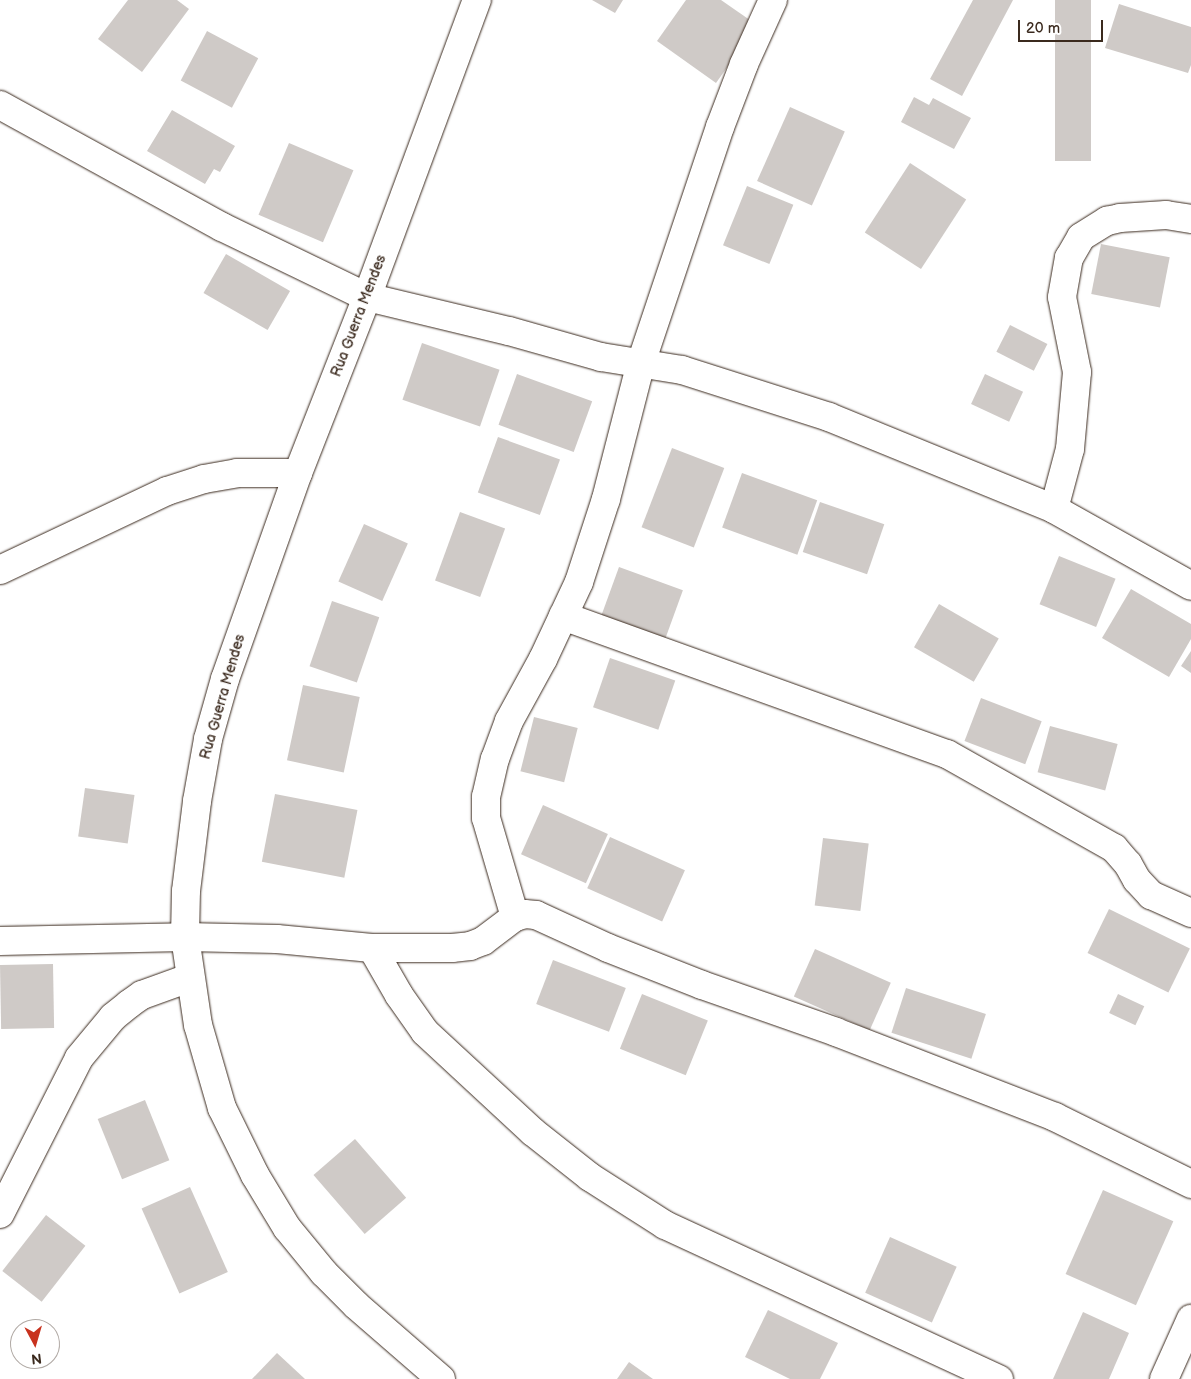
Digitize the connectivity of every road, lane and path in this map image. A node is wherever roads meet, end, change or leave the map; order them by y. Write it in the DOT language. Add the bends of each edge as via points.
graph roads {
  1 [pos="477,0"];
  2 [pos="774,0"];
  3 [pos="0,105"];
  4 [pos="1191,219"];
  5 [pos="367,297"];
  6 [pos="641,363"];
  7 [pos="298,473"];
  8 [pos="1054,510"];
  9 [pos="0,570"];
  10 [pos="1191,586"];
  11 [pos="563,616"];
  12 [pos="1191,913"];
  13 [pos="515,918"];
  14 [pos="185,937"];
  15 [pos="0,941"];
  16 [pos="372,948"];
  17 [pos="189,978"];
  18 [pos="1191,1184"];
  19 [pos="0,1214"];
  20 [pos="1191,1319"];
  21 [pos="441,1379"];
  22 [pos="999,1379"];
  23 [pos="1164,1379"];
  1 -- 5 [label="street, Rua Guerra Mendes"];
  2 -- 6 [label="street" via="744,64 720,127"];
  3 -- 5 [label="street" via="222,227"];
  4 -- 8 [label="street" via="1166,215 1107,221 1081,237 1069,258 1062,297 1077,372 1070,449"];
  5 -- 6 [label="street" via="601,357"];
  5 -- 7 [label="street, Rua Guerra Mendes"];
  6 -- 8 [label="street" via="682,370 829,417"];
  6 -- 11 [label="street" via="606,499 579,582"];
  7 -- 9 [label="street" via="237,473 167,490"];
  7 -- 14 [label="street, Rua Guerra Mendes" via="225,679 208,739 189,866"];
  8 -- 10 [label="street"];
  11 -- 12 [label="street" via="947,754 1114,848 1151,895"];
  11 -- 13 [label="street" via="509,721 486,796 489,834"];
  13 -- 16 [label="street" via="483,941 470,946"];
  13 -- 18 [label="street" via="525,914 547,918 608,948 702,985 836,1032 1046,1114"];
  14 -- 15 [label="street"];
  14 -- 16 [label="street" via="277,939"];
  14 -- 17 [label="street, Rua Guerra Mendes"];
  16 -- 22 [label="street" via="424,1032 534,1132 590,1177 665,1225"];
  17 -- 19 [label="street" via="135,1000 113,1017 79,1058"];
  17 -- 21 [label="street, Rua Guerra Mendes" via="198,1025 222,1108 255,1175 287,1228 356,1305"];
  20 -- 23 [label="street"];
}
